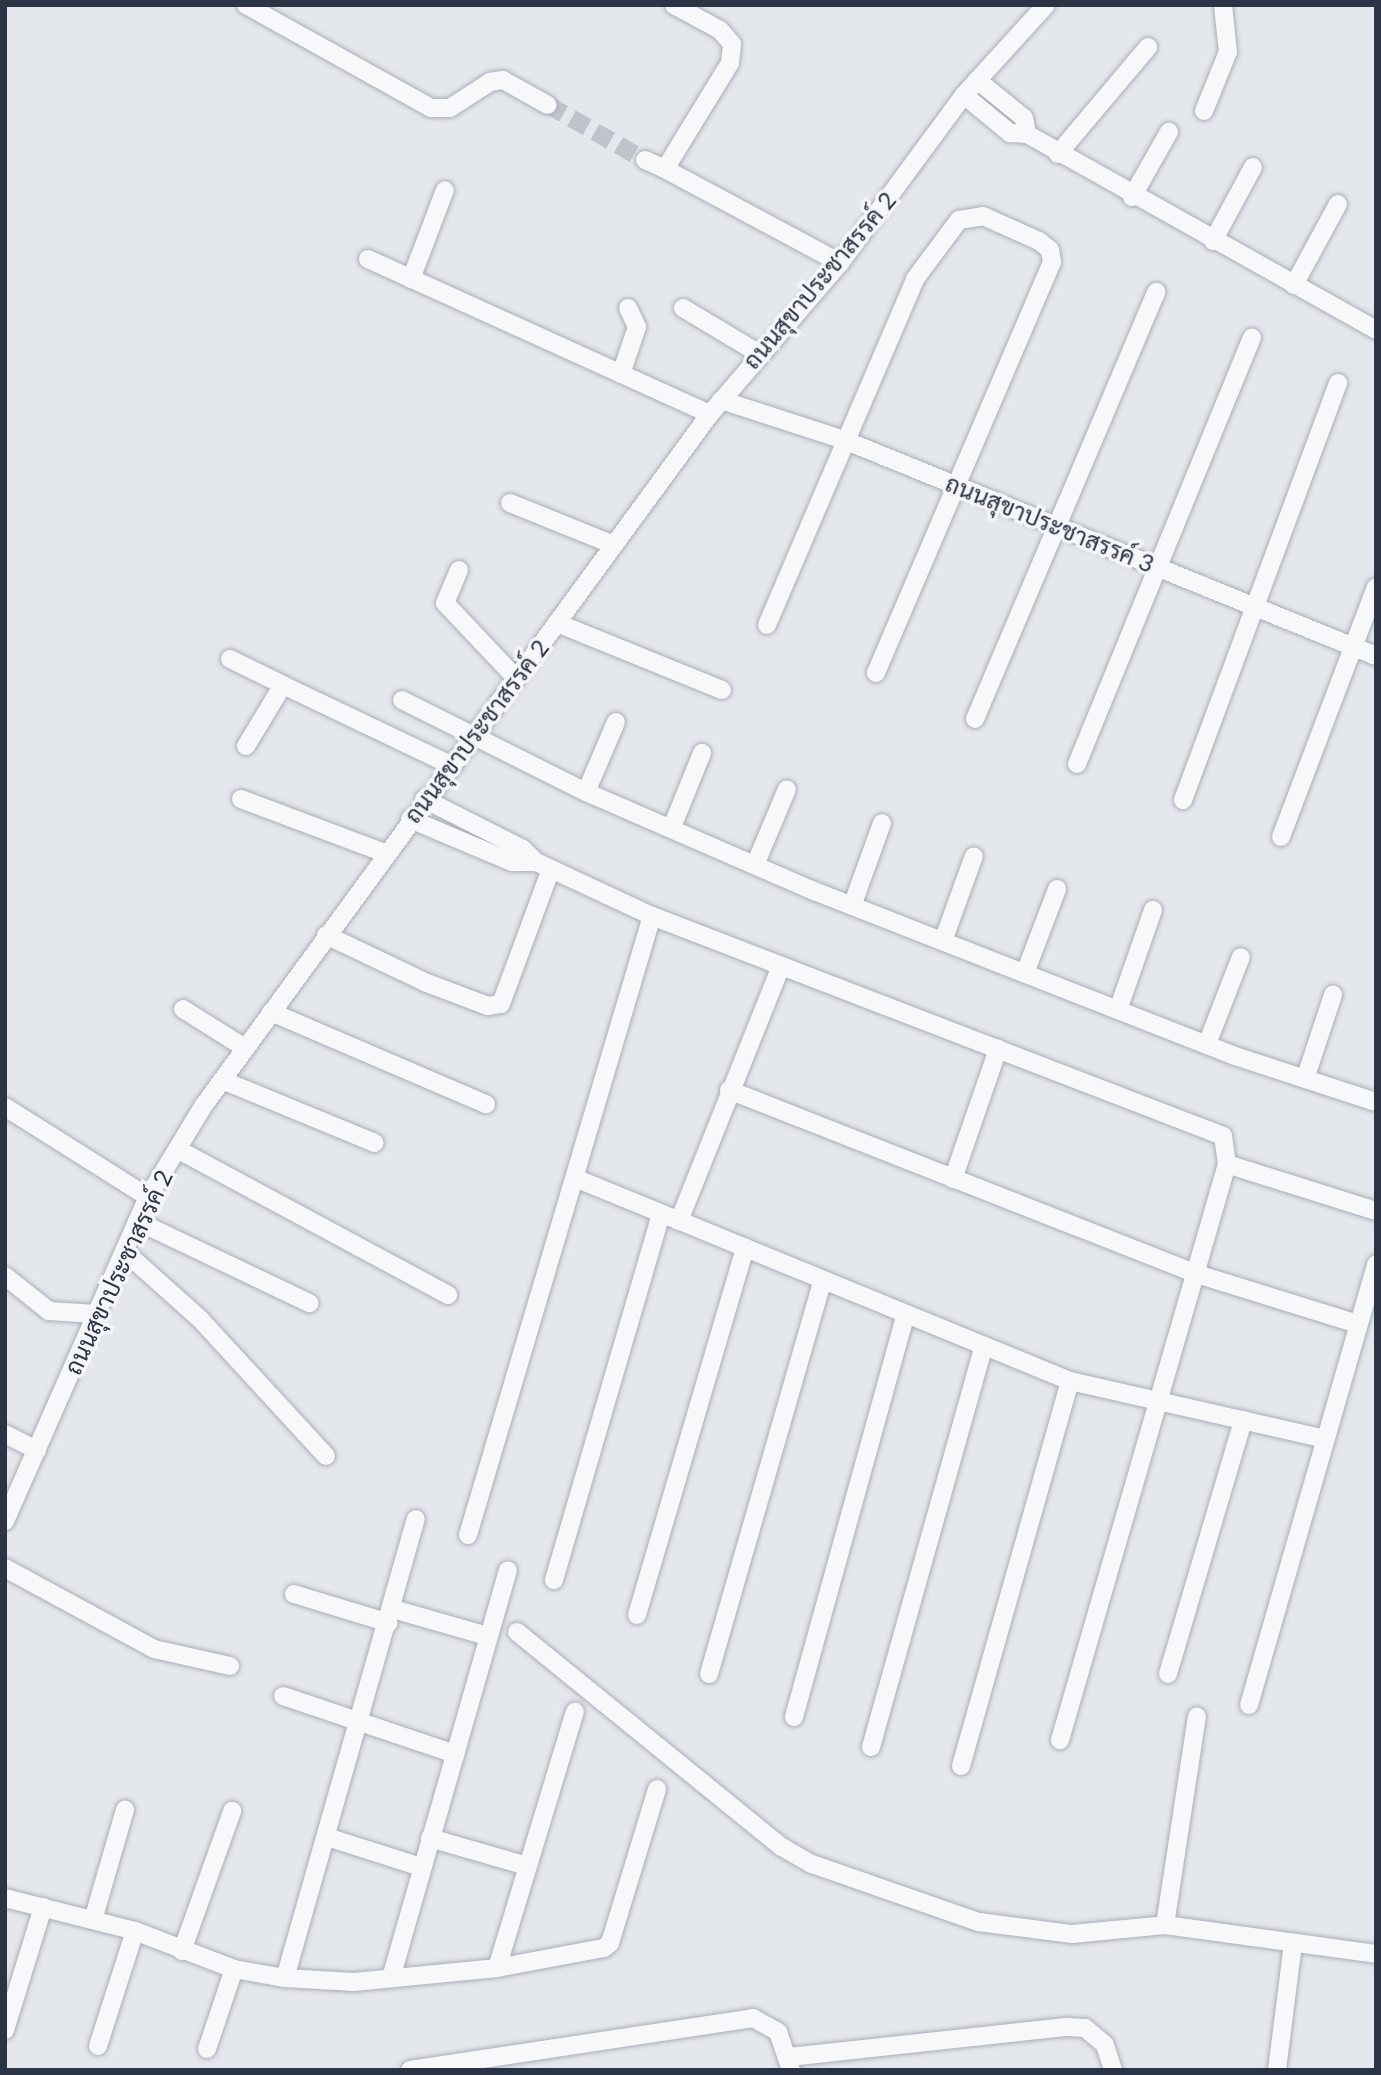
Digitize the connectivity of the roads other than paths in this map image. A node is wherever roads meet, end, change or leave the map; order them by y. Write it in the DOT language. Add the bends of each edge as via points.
graph roads {
  1 [pos="246,5"];
  2 [pos="674,5"];
  3 [pos="1046,5"];
  4 [pos="1223,5"];
  5 [pos="1148,47"];
  6 [pos="977,80"];
  7 [pos="964,95"];
  8 [pos="548,105"];
  9 [pos="1204,111"];
  10 [pos="1169,132"];
  11 [pos="1027,134"];
  12 [pos="1058,154"];
  13 [pos="645,160"];
  14 [pos="1253,167"];
  15 [pos="665,169"];
  16 [pos="445,190"];
  17 [pos="1132,197"];
  18 [pos="1338,204"];
  19 [pos="1213,241"];
  20 [pos="368,259"];
  21 [pos="840,263"];
  22 [pos="411,278"];
  23 [pos="1294,285"];
  24 [pos="1156,292"];
  25 [pos="628,308"];
  26 [pos="683,308"];
  27 [pos="1375,327"];
  28 [pos="1252,338"];
  29 [pos="758,353"];
  30 [pos="621,374"];
  31 [pos="1338,383"];
  32 [pos="716,407"];
  33 [pos="844,440"];
  34 [pos="957,485"];
  35 [pos="510,503"];
  36 [pos="1057,526"];
  37 [pos="614,545"];
  38 [pos="1155,566"];
  39 [pos="459,570"];
  40 [pos="1376,587"];
  41 [pos="1254,606"];
  42 [pos="556,623"];
  43 [pos="767,625"];
  44 [pos="1353,647"];
  45 [pos="1376,656"];
  46 [pos="230,659"];
  47 [pos="876,673"];
  48 [pos="516,678"];
  49 [pos="284,685"];
  50 [pos="722,690"];
  51 [pos="401,700"];
  52 [pos="975,719"];
  53 [pos="616,722"];
  54 [pos="473,736"];
  55 [pos="246,746"];
  56 [pos="702,753"];
  57 [pos="1077,764"];
  58 [pos="451,765"];
  59 [pos="787,789"];
  60 [pos="586,792"];
  61 [pos="241,799"];
  62 [pos="424,799"];
  63 [pos="1183,800"];
  64 [pos="410,819"];
  65 [pos="882,823"];
  66 [pos="672,827"];
  67 [pos="1281,837"];
  68 [pos="385,853"];
  69 [pos="974,856"];
  70 [pos="755,865"];
  71 [pos="543,866"];
  72 [pos="1057,889"];
  73 [pos="852,906"];
  74 [pos="1153,910"];
  75 [pos="652,916"];
  76 [pos="326,935"];
  77 [pos="943,941"];
  78 [pos="1241,957"];
  79 [pos="780,968"];
  80 [pos="1026,973"];
  81 [pos="1333,995"];
  82 [pos="183,1009"];
  83 [pos="1118,1010"];
  84 [pos="271,1012"];
  85 [pos="1207,1044"];
  86 [pos="245,1048"];
  87 [pos="998,1049"];
  88 [pos="1305,1079"];
  89 [pos="222,1080"];
  90 [pos="729,1090"];
  91 [pos="1376,1102"];
  92 [pos="486,1104"];
  93 [pos="5,1107"];
  94 [pos="376,1143"];
  95 [pos="177,1149"];
  96 [pos="1227,1164"];
  97 [pos="575,1178"];
  98 [pos="953,1179"];
  99 [pos="148,1197"];
  100 [pos="1376,1211"];
  101 [pos="661,1214"];
  102 [pos="679,1221"];
  103 [pos="137,1222"];
  104 [pos="745,1248"];
  105 [pos="124,1251"];
  106 [pos="1376,1264"];
  107 [pos="1197,1275"];
  108 [pos="5,1276"];
  109 [pos="823,1280"];
  110 [pos="449,1295"];
  111 [pos="309,1303"];
  112 [pos="96,1314"];
  113 [pos="906,1314"];
  114 [pos="1358,1324"];
  115 [pos="984,1346"];
  116 [pos="1070,1381"];
  117 [pos="1156,1401"];
  118 [pos="1243,1420"];
  119 [pos="5,1434"];
  120 [pos="1326,1439"];
  121 [pos="37,1450"];
  122 [pos="327,1456"];
  123 [pos="416,1519"];
  124 [pos="5,1521"];
  125 [pos="468,1535"];
  126 [pos="5,1569"];
  127 [pos="508,1570"];
  128 [pos="554,1580"];
  129 [pos="294,1594"];
  130 [pos="637,1615"];
  131 [pos="391,1616"];
  132 [pos="517,1632"];
  133 [pos="487,1636"];
  134 [pos="230,1666"];
  135 [pos="709,1674"];
  136 [pos="1168,1674"];
  137 [pos="283,1696"];
  138 [pos="1249,1705"];
  139 [pos="575,1712"];
  140 [pos="1197,1716"];
  141 [pos="794,1717"];
  142 [pos="361,1725"];
  143 [pos="1060,1740"];
  144 [pos="871,1747"];
  145 [pos="455,1754"];
  146 [pos="961,1766"];
  147 [pos="657,1789"];
  148 [pos="125,1810"];
  149 [pos="232,1811"];
  150 [pos="327,1837"];
  151 [pos="430,1838"];
  152 [pos="527,1866"];
  153 [pos="421,1867"];
  154 [pos="5,1898"];
  155 [pos="43,1907"];
  156 [pos="93,1920"];
  157 [pos="1165,1925"];
  158 [pos="135,1931"];
  159 [pos="1293,1943"];
  160 [pos="182,1951"];
  161 [pos="1376,1954"];
  162 [pos="497,1968"];
  163 [pos="234,1969"];
  164 [pos="285,1978"];
  165 [pos="391,1978"];
  166 [pos="5,2030"];
  167 [pos="99,2046"];
  168 [pos="207,2049"];
  169 [pos="790,2063"];
  170 [pos="441,2068"];
  171 [pos="410,2070"];
  172 [pos="1113,2070"];
  173 [pos="1277,2070"];
  1 -- 8 [label="street" via="431,108 450,108 490,82 503,80"];
  2 -- 15 [label="street" via="720,30 732,44 730,62"];
  3 -- 6 [label="street, ถนนสุขาประชาสรรค์ 2"];
  4 -- 9 [label="street" via="1228,52"];
  5 -- 12 [label="street"];
  6 -- 7 [label="street, ถนนสุขาประชาสรรค์ 2"];
  6 -- 11 [label="street" via="1024,118"];
  7 -- 11 [label="street" via="1010,133"];
  7 -- 21 [label="street, ถนนสุขาประชาสรรค์ 2"];
  10 -- 17 [label="street"];
  11 -- 12 [label="street"];
  12 -- 17 [label="street"];
  13 -- 15 [label="street"];
  14 -- 19 [label="street"];
  15 -- 21 [label="street"];
  16 -- 22 [label="street"];
  17 -- 19 [label="street"];
  18 -- 23 [label="street"];
  19 -- 23 [label="street"];
  20 -- 22 [label="street, ถนนสุขาประชาสรรค์ 3"];
  21 -- 29 [label="street, ถนนสุขาประชาสรรค์ 2"];
  22 -- 30 [label="street, ถนนสุขาประชาสรรค์ 3"];
  23 -- 27 [label="street"];
  24 -- 36 [label="street"];
  25 -- 30 [label="street" via="635,316 637,334"];
  26 -- 29 [label="street"];
  28 -- 38 [label="street"];
  29 -- 32 [label="street, ถนนสุขาประชาสรรค์ 2"];
  30 -- 32 [label="street, ถนนสุขาประชาสรรค์ 3"];
  31 -- 41 [label="street"];
  32 -- 33 [label="street, ถนนสุขาประชาสรรค์ 3"];
  32 -- 37 [label="street, ถนนสุขาประชาสรรค์ 2"];
  33 -- 34 [label="street, ถนนสุขาประชาสรรค์ 3"];
  33 -- 34 [label="street" via="915,279 959,220 983,216 1039,241 1050,250 1052,262"];
  33 -- 43 [label="street"];
  34 -- 36 [label="street, ถนนสุขาประชาสรรค์ 3"];
  34 -- 47 [label="street"];
  35 -- 37 [label="street"];
  36 -- 38 [label="street, ถนนสุขาประชาสรรค์ 3"];
  36 -- 52 [label="street"];
  37 -- 42 [label="street, ถนนสุขาประชาสรรค์ 2"];
  38 -- 41 [label="street, ถนนสุขาประชาสรรค์ 3"];
  38 -- 57 [label="street"];
  39 -- 48 [label="street" via="445,603"];
  40 -- 44 [label="street"];
  41 -- 44 [label="street, ถนนสุขาประชาสรรค์ 3"];
  41 -- 63 [label="street"];
  42 -- 48 [label="street, ถนนสุขาประชาสรรค์ 2"];
  42 -- 50 [label="street"];
  44 -- 45 [label="street, ถนนสุขาประชาสรรค์ 3"];
  44 -- 67 [label="street"];
  46 -- 49 [label="street"];
  48 -- 54 [label="street, ถนนสุขาประชาสรรค์ 2"];
  49 -- 55 [label="street"];
  49 -- 58 [label="street"];
  51 -- 54 [label="street"];
  53 -- 60 [label="street"];
  54 -- 58 [label="street, ถนนสุขาประชาสรรค์ 2"];
  54 -- 60 [label="street"];
  56 -- 66 [label="street"];
  58 -- 62 [label="street, ถนนสุขาประชาสรรค์ 2"];
  59 -- 70 [label="street"];
  60 -- 66 [label="street"];
  61 -- 68 [label="street"];
  62 -- 64 [label="street, ถนนสุขาประชาสรรค์ 2"];
  62 -- 71 [label="street" via="523,849"];
  64 -- 68 [label="street, ถนนสุขาประชาสรรค์ 2"];
  64 -- 71 [label="street" via="512,862"];
  65 -- 73 [label="street"];
  66 -- 70 [label="street"];
  68 -- 76 [label="street, ถนนสุขาประชาสรรค์ 2"];
  69 -- 77 [label="street"];
  70 -- 73 [label="street"];
  71 -- 75 [label="street"];
  71 -- 76 [label="street" via="500,1004 488,1006 427,983"];
  72 -- 80 [label="street"];
  73 -- 77 [label="street"];
  74 -- 83 [label="street"];
  75 -- 79 [label="street"];
  75 -- 97 [label="street"];
  76 -- 84 [label="street, ถนนสุขาประชาสรรค์ 2"];
  77 -- 80 [label="street"];
  78 -- 85 [label="street"];
  79 -- 87 [label="street"];
  79 -- 90 [label="street"];
  80 -- 83 [label="street"];
  81 -- 88 [label="street"];
  82 -- 86 [label="street"];
  83 -- 85 [label="street"];
  84 -- 86 [label="street, ถนนสุขาประชาสรรค์ 2"];
  84 -- 92 [label="street"];
  85 -- 88 [label="street"];
  86 -- 89 [label="street, ถนนสุขาประชาสรรค์ 2"];
  87 -- 96 [label="street" via="1214,1129 1227,1144"];
  87 -- 98 [label="street"];
  88 -- 91 [label="street"];
  89 -- 94 [label="street"];
  89 -- 95 [label="street, ถนนสุขาประชาสรรค์ 2"];
  90 -- 98 [label="street"];
  90 -- 102 [label="street"];
  93 -- 99 [label="street"];
  95 -- 99 [label="street, ถนนสุขาประชาสรรค์ 2"];
  95 -- 110 [label="street"];
  96 -- 100 [label="street"];
  96 -- 107 [label="street"];
  97 -- 101 [label="street"];
  97 -- 125 [label="street"];
  98 -- 107 [label="street"];
  99 -- 103 [label="street, ถนนสุขาประชาสรรค์ 2"];
  101 -- 102 [label="street"];
  101 -- 128 [label="street"];
  102 -- 104 [label="street"];
  103 -- 105 [label="street, ถนนสุขาประชาสรรค์ 2"];
  103 -- 111 [label="street"];
  104 -- 109 [label="street"];
  104 -- 130 [label="street"];
  105 -- 112 [label="street, ถนนสุขาประชาสรรค์ 2"];
  105 -- 122 [label="street" via="200,1319"];
  106 -- 114 [label="street"];
  107 -- 114 [label="street"];
  107 -- 117 [label="street"];
  108 -- 112 [label="street" via="49,1311"];
  109 -- 113 [label="street"];
  109 -- 135 [label="street"];
  112 -- 121 [label="street, ถนนสุขาประชาสรรค์ 2"];
  113 -- 115 [label="street"];
  113 -- 141 [label="street"];
  114 -- 120 [label="street"];
  115 -- 116 [label="street"];
  115 -- 144 [label="street"];
  116 -- 117 [label="street"];
  116 -- 146 [label="street"];
  117 -- 118 [label="street"];
  117 -- 143 [label="street"];
  118 -- 120 [label="street"];
  118 -- 136 [label="street"];
  119 -- 121 [label="street"];
  120 -- 138 [label="street"];
  121 -- 124 [label="street, ถนนสุขาประชาสรรค์ 2"];
  123 -- 131 [label="street"];
  126 -- 134 [label="street" via="154,1649"];
  127 -- 133 [label="street"];
  129 -- 131 [label="street"];
  131 -- 133 [label="street"];
  131 -- 142 [label="street"];
  132 -- 157 [label="street" via="782,1847 812,1864 979,1922 1072,1934"];
  133 -- 145 [label="street"];
  137 -- 142 [label="street"];
  139 -- 152 [label="street"];
  140 -- 157 [label="street"];
  142 -- 145 [label="street"];
  142 -- 150 [label="street"];
  145 -- 151 [label="street"];
  147 -- 162 [label="street" via="610,1942 604,1948"];
  148 -- 156 [label="street"];
  149 -- 160 [label="street"];
  150 -- 153 [label="street"];
  150 -- 164 [label="street"];
  151 -- 152 [label="street"];
  151 -- 153 [label="street"];
  152 -- 162 [label="street"];
  153 -- 165 [label="street"];
  154 -- 155 [label="street"];
  155 -- 156 [label="street"];
  155 -- 166 [label="street"];
  156 -- 158 [label="street"];
  157 -- 159 [label="street"];
  158 -- 160 [label="street"];
  158 -- 167 [label="street"];
  159 -- 161 [label="street"];
  159 -- 173 [label="street"];
  160 -- 163 [label="street"];
  162 -- 165 [label="street"];
  163 -- 164 [label="street"];
  163 -- 168 [label="street"];
  164 -- 165 [label="street"];
  169 -- 170 [label="street" via="778,2032 753,2018"];
  169 -- 172 [label="street" via="1067,2026 1085,2028 1100,2040"];
  170 -- 171 [label="street"];
}
